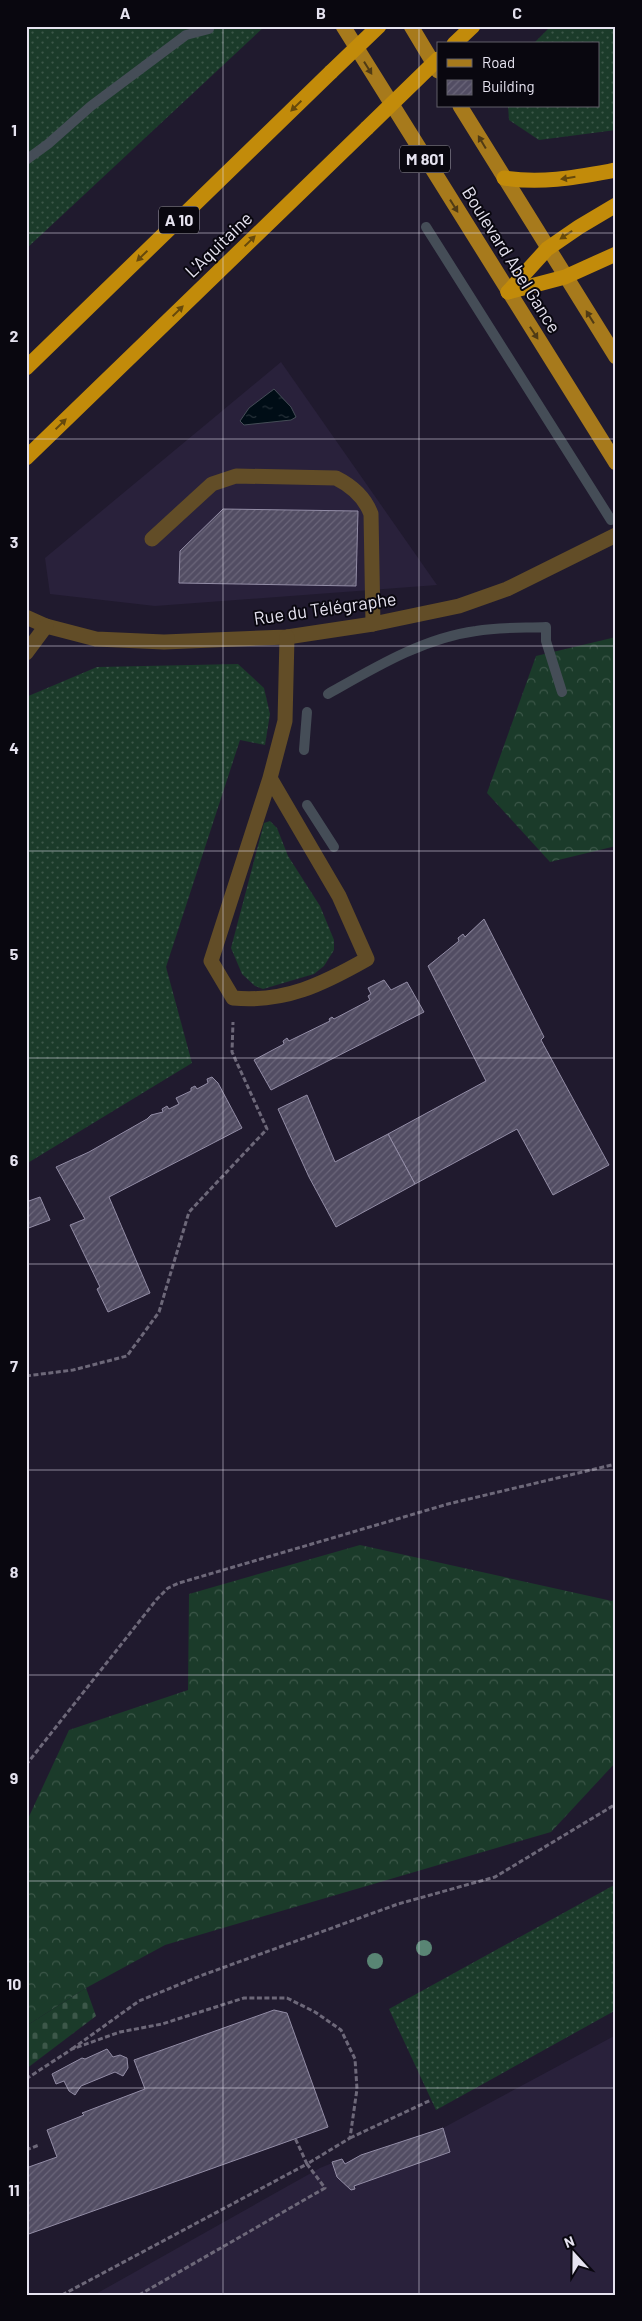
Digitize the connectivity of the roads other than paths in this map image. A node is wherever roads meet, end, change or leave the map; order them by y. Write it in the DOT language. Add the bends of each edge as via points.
graph roads {
  1 [pos="343,26"];
  2 [pos="379,26"];
  3 [pos="410,26"];
  4 [pos="437,60"];
  5 [pos="437,70"];
  6 [pos="461,108"];
  7 [pos="616,170"];
  8 [pos="504,178"];
  9 [pos="616,205"];
  10 [pos="547,249"];
  11 [pos="616,254"];
  12 [pos="565,277"];
  13 [pos="508,292"];
  14 [pos="616,357"];
  15 [pos="26,368"];
  16 [pos="26,458"];
  17 [pos="616,463"];
  18 [pos="616,535"];
  19 [pos="152,539"];
  20 [pos="26,617"];
  21 [pos="373,624"];
  22 [pos="46,626"];
  23 [pos="286,637"];
  24 [pos="26,653"];
  25 [pos="270,778"];
  1 -- 13 [label="main road, Boulevard Abel Gance / M 801, one-way"];
  2 -- 15 [label="highway, A 10, one-way, bridge"];
  3 -- 5 [label="main road"];
  16 -- 4 [label="highway, L'Aquitaine, one-way, bridge"];
  8 -- 6 [label="main road, Boulevard Abel Gance, one-way"];
  7 -- 8 [label="highway, one-way" via="544,181"];
  8 -- 10 [label="main road, Boulevard Abel Gance"];
  9 -- 10 [label="highway, one-way"];
  10 -- 12 [label="main road, Boulevard Abel Gance"];
  10 -- 13 [label="highway"];
  11 -- 12 [label="highway"];
  12 -- 13 [label="highway"];
  14 -- 12 [label="main road, Boulevard Abel Gance, one-way"];
  13 -- 17 [label="main road, Boulevard Abel Gance / M 801, one-way"];
  18 -- 21 [label="street, Rue du Télégraphe" via="508,589 459,606"];
  19 -- 21 [label="street" via="212,484 223,479 236,476 336,478 348,484 367,504 371,514"];
  20 -- 22 [label="street, Rue du Télégraphe"];
  21 -- 23 [label="street, Rue du Télégraphe"];
  22 -- 23 [label="street, Rue du Télégraphe" via="96,639 164,642"];
  22 -- 24 [label="street"];
  23 -- 25 [label="street" via="285,721"];
  25 -- 25 [label="street" via="339,896 367,959 335,978 294,994 253,1000 233,998 211,961"];
}
